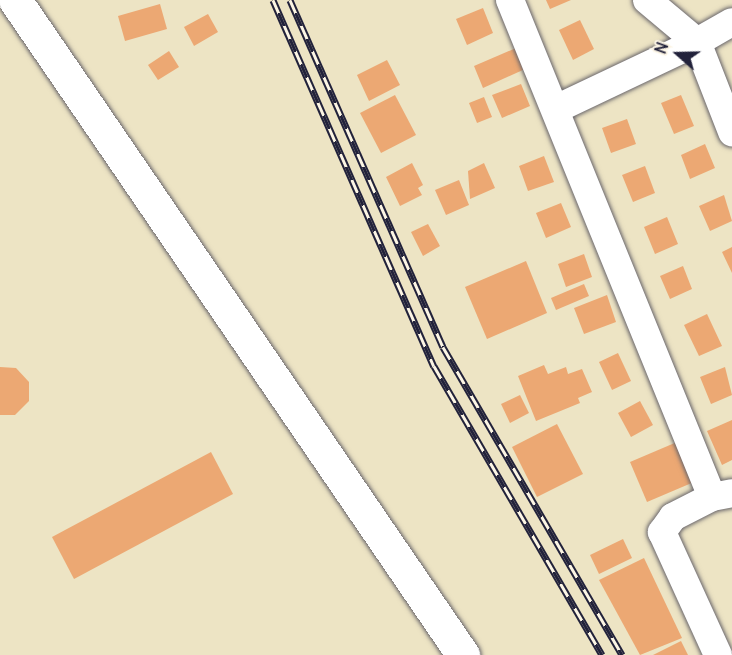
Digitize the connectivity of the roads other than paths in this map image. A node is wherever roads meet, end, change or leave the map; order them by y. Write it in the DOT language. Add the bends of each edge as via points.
graph roads {
  1 [pos="510,0"];
  2 [pos="647,0"];
  3 [pos="24,2"];
  4 [pos="732,22"];
  5 [pos="697,42"];
  6 [pos="556,109"];
  7 [pos="732,132"];
  8 [pos="722,495"];
  9 [pos="463,655"];
  10 [pos="718,655"];
  1 -- 6 [label="street"];
  2 -- 5 [label="street"];
  3 -- 9 [label="main road"];
  4 -- 5 [label="street"];
  5 -- 6 [label="street"];
  5 -- 7 [label="street"];
  6 -- 8 [label="street"];
  8 -- 10 [label="street" via="673,517 662,532"];
}
